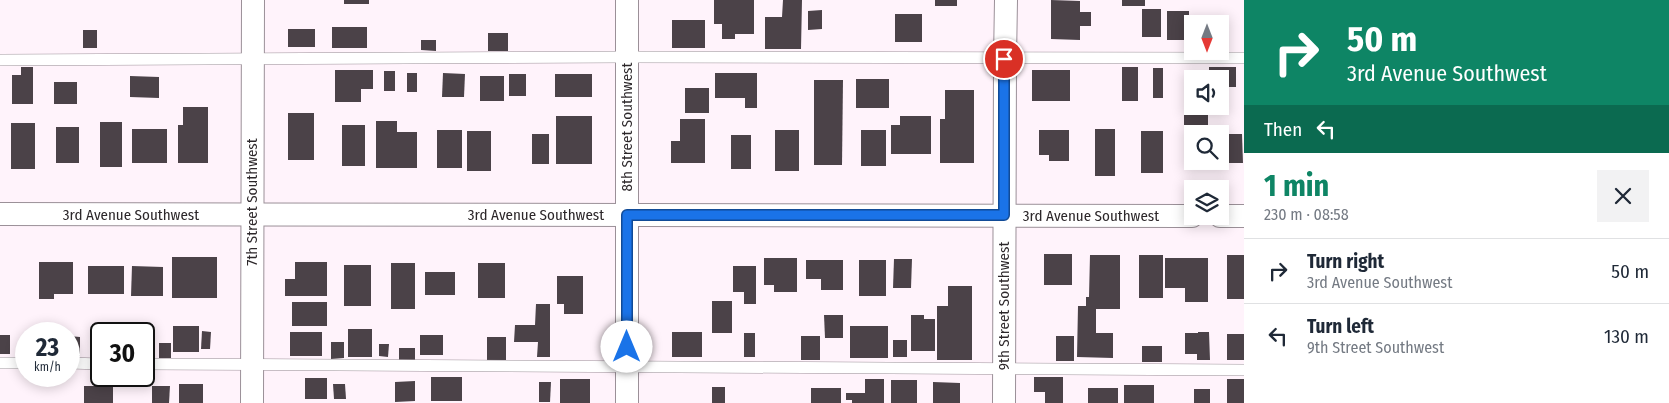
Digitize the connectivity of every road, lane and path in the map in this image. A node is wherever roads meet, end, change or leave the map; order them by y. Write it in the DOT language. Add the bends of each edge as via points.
graph roads {
  1 [pos="252,0"];
  2 [pos="626,0"];
  3 [pos="1006,0"];
  4 [pos="627,57"];
  5 [pos="252,58"];
  6 [pos="1244,58"];
  7 [pos="1004,59"];
  8 [pos="0,60"];
  9 [pos="0,214"];
  10 [pos="252,215"];
  11 [pos="627,215"];
  12 [pos="1004,215"];
  13 [pos="1184,216"];
  14 [pos="1229,216"];
  15 [pos="1244,216"];
  16 [pos="0,363"];
  17 [pos="15,363"];
  18 [pos="155,364"];
  19 [pos="252,365"];
  20 [pos="627,366"];
  21 [pos="1004,368"];
  22 [pos="1244,370"];
  23 [pos="252,403"];
  24 [pos="627,403"];
  25 [pos="1004,403"];
  1 -- 5 [label="street, 7th Street Southwest"];
  2 -- 4 [label="street, 8th Street Southwest"];
  3 -- 7 [label="street, 9th Street Southwest"];
  4 -- 5 [label="lane"];
  4 -- 7 [label="lane"];
  4 -- 11 [label="street, 8th Street Southwest"];
  5 -- 8 [label="lane"];
  5 -- 10 [label="street, 7th Street Southwest"];
  6 -- 7 [label="lane"];
  7 -- 12 [label="street, 9th Street Southwest"];
  9 -- 10 [label="street, 3rd Avenue Southwest"];
  10 -- 11 [label="street, 3rd Avenue Southwest"];
  10 -- 19 [label="street, 7th Street Southwest"];
  11 -- 12 [label="street, 3rd Avenue Southwest"];
  11 -- 20 [label="street, 8th Street Southwest"];
  12 -- 13 [label="street, 3rd Avenue Southwest"];
  12 -- 21 [label="street, 9th Street Southwest"];
  14 -- 15 [label="street"];
  16 -- 17 [label="lane"];
  18 -- 19 [label="lane"];
  19 -- 20 [label="lane"];
  19 -- 23 [label="street, 7th Street Southwest"];
  20 -- 21 [label="lane"];
  20 -- 24 [label="street, 8th Street Southwest"];
  21 -- 22 [label="lane"];
  21 -- 25 [label="street, 9th Street Southwest"];
}
